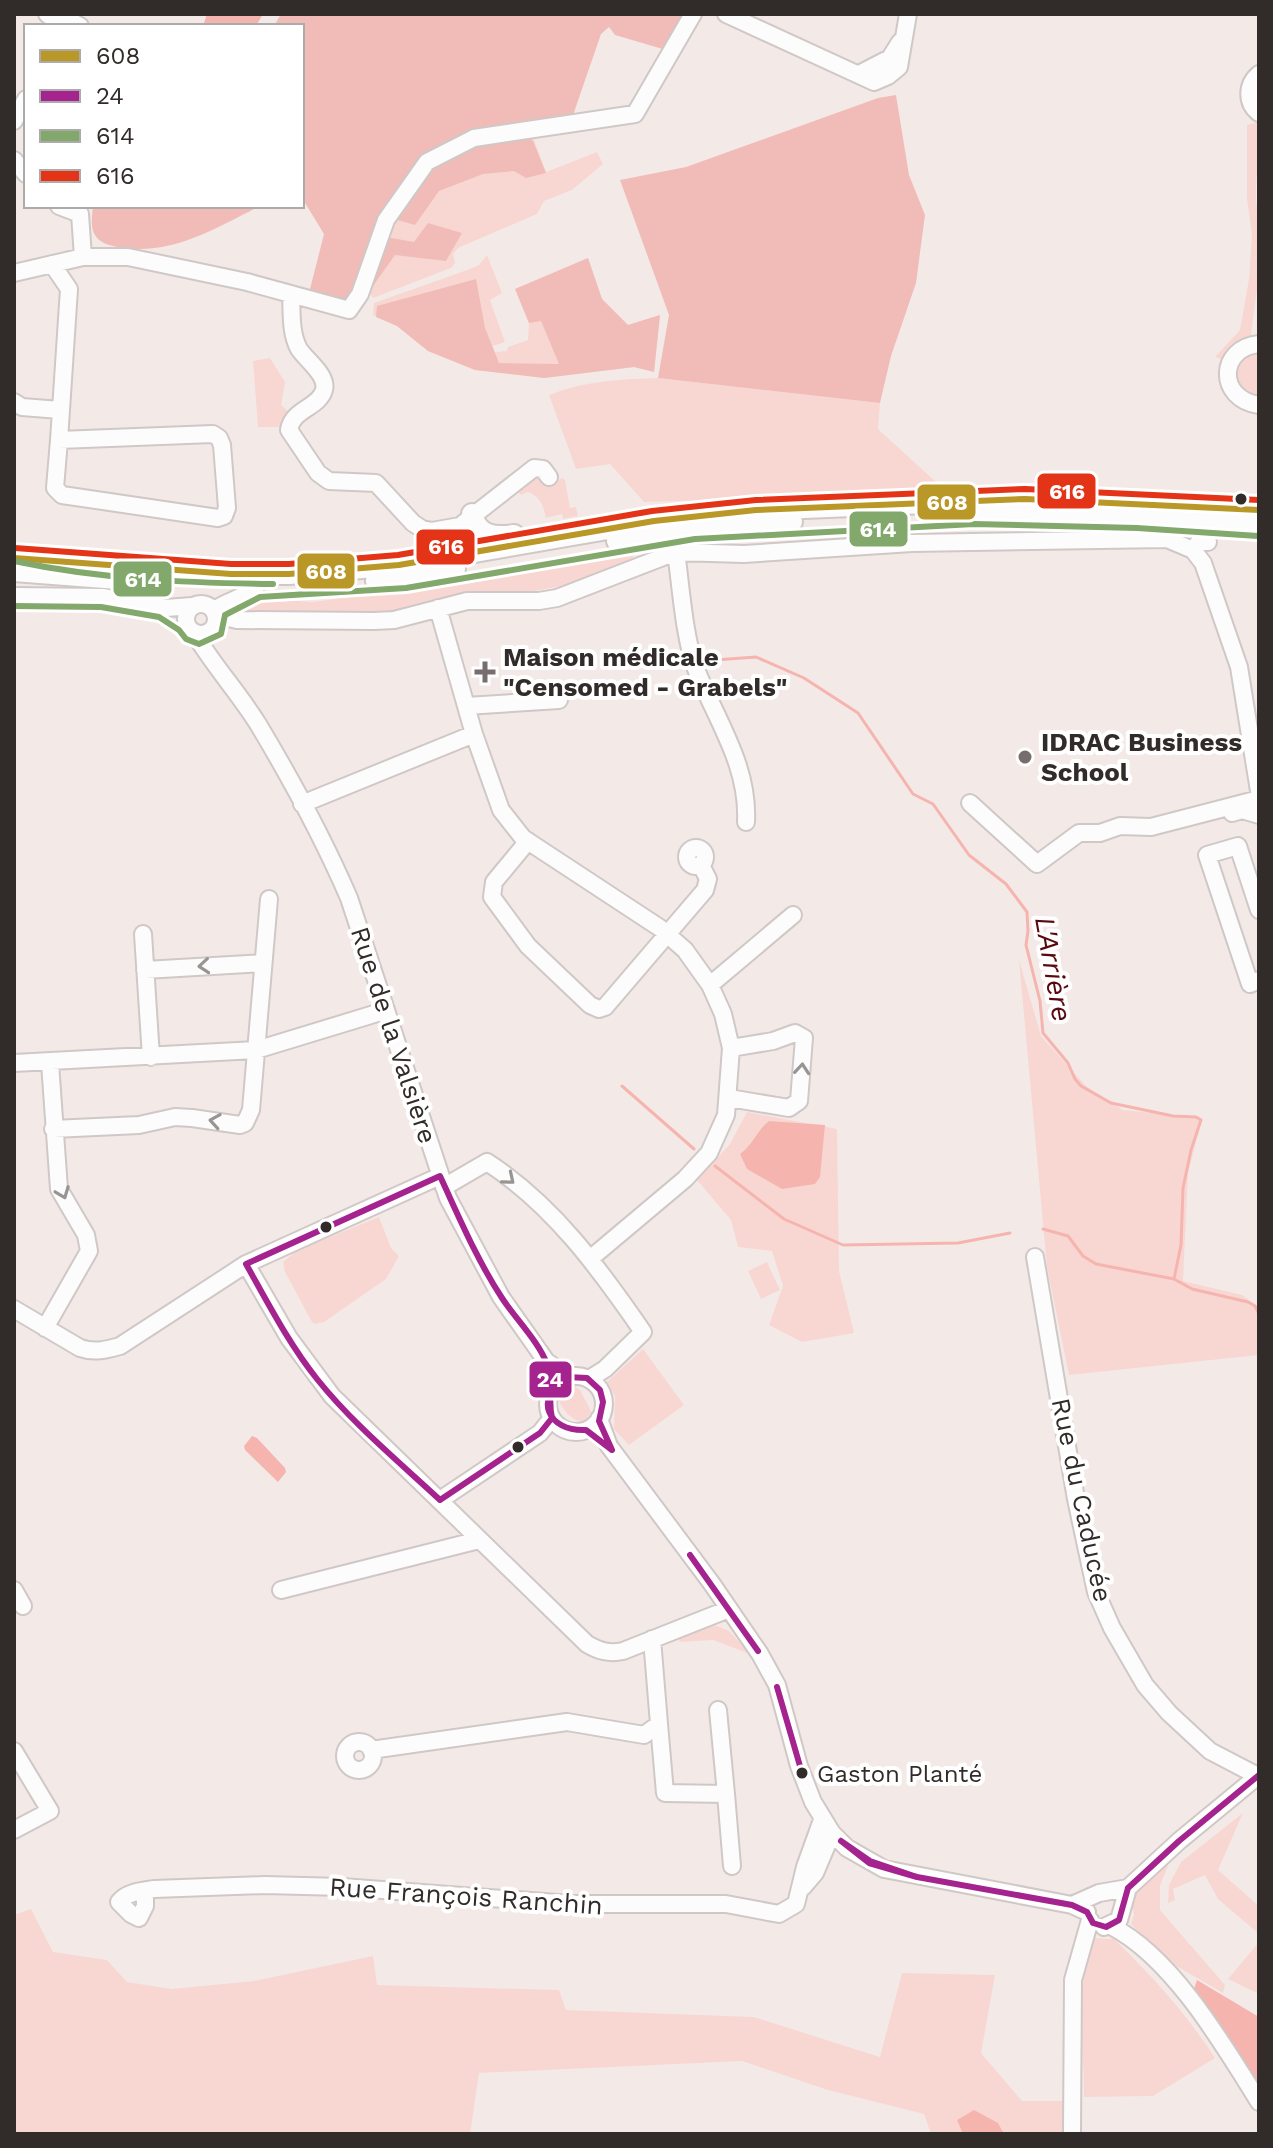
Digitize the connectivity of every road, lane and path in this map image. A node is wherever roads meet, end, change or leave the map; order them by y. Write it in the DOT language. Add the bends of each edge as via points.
graph roads {
  1 [pos="47,14"];
  2 [pos="693,14"];
  3 [pos="726,14"];
  4 [pos="745,14"];
  5 [pos="68,22"];
  6 [pos="906,22"];
  7 [pos="755,29"];
  8 [pos="859,74"];
  9 [pos="1259,74"];
  10 [pos="1259,113"];
  11 [pos="64,208"];
  12 [pos="83,257"];
  13 [pos="52,264"];
  14 [pos="14,273"];
  15 [pos="291,294"];
  16 [pos="1259,326"];
  17 [pos="1253,345"];
  18 [pos="14,402"];
  19 [pos="1259,405"];
  20 [pos="60,410"];
  21 [pos="59,440"];
  22 [pos="549,477"];
  23 [pos="1259,510"];
  24 [pos="472,514"];
  25 [pos="1259,526"];
  26 [pos="540,539"];
  27 [pos="1208,542"];
  28 [pos="1193,550"];
  29 [pos="14,551"];
  30 [pos="676,552"];
  31 [pos="14,558"];
  32 [pos="52,560"];
  33 [pos="14,571"];
  34 [pos="256,587"];
  35 [pos="14,596"];
  36 [pos="438,608"];
  37 [pos="203,621"];
  38 [pos="559,700"];
  39 [pos="466,706"];
  40 [pos="474,734"];
  41 [pos="1259,791"];
  42 [pos="1259,799"];
  43 [pos="970,803"];
  44 [pos="302,804"];
  45 [pos="1210,813"];
  46 [pos="1259,815"];
  47 [pos="746,822"];
  48 [pos="528,841"];
  49 [pos="701,865"];
  50 [pos="269,899"];
  51 [pos="1259,910"];
  52 [pos="793,915"];
  53 [pos="143,934"];
  54 [pos="667,934"];
  55 [pos="263,963"];
  56 [pos="145,970"];
  57 [pos="1259,980"];
  58 [pos="710,985"];
  59 [pos="384,1011"];
  60 [pos="731,1048"];
  61 [pos="256,1050"];
  62 [pos="151,1057"];
  63 [pos="14,1063"];
  64 [pos="50,1063"];
  65 [pos="729,1098"];
  66 [pos="53,1129"];
  67 [pos="442,1182"];
  68 [pos="1035,1257"];
  69 [pos="591,1258"];
  70 [pos="246,1264"];
  71 [pos="14,1309"];
  72 [pos="45,1328"];
  73 [pos="546,1361"];
  74 [pos="568,1377"];
  75 [pos="593,1383"];
  76 [pos="553,1387"];
  77 [pos="557,1423"];
  78 [pos="593,1425"];
  79 [pos="440,1500"];
  80 [pos="479,1540"];
  81 [pos="14,1590"];
  82 [pos="281,1590"];
  83 [pos="23,1606"];
  84 [pos="729,1609"];
  85 [pos="652,1639"];
  86 [pos="718,1710"];
  87 [pos="660,1731"];
  88 [pos="371,1750"];
  89 [pos="14,1751"];
  90 [pos="1259,1776"];
  91 [pos="726,1794"];
  92 [pos="827,1826"];
  93 [pos="14,1830"];
  94 [pos="732,1866"];
  95 [pos="1128,1888"];
  96 [pos="145,1891"];
  97 [pos="1109,1893"];
  98 [pos="1085,1914"];
  99 [pos="1115,1919"];
  100 [pos="1259,2102"];
  101 [pos="1072,2134"];
  1 -- 5 [label="street"];
  2 -- 15 [label="street" via="635,114 474,138 427,162 386,220 360,294 349,310"];
  3 -- 7 [label="street"];
  4 -- 7 [label="street"];
  6 -- 8 [label="street" via="890,58"];
  6 -- 8 [label="street" via="899,67 878,81"];
  7 -- 8 [label="street"];
  9 -- 10 [label="street" via="1249,95"];
  11 -- 12 [label="street" via="80,214"];
  12 -- 13 [label="street"];
  12 -- 15 [label="street" via="154,261"];
  13 -- 14 [label="street"];
  13 -- 20 [label="street" via="69,289"];
  15 -- 24 [label="street" via="298,346 325,386 289,430 318,473 333,483 376,483 407,518 426,530 460,526"];
  16 -- 17 [label="street"];
  17 -- 19 [label="street" via="1232,359 1228,377 1240,399"];
  18 -- 20 [label="street"];
  20 -- 21 [label="street"];
  21 -- 21 [label="street" via="213,434 222,445 224,516 62,495 55,488"];
  22 -- 24 [label="street" via="534,468"];
  23 -- 26 [label="main road" via="1025,499 924,502 716,513"];
  24 -- 26 [label="main road" via="485,533 529,533"];
  25 -- 34 [label="main road" via="974,514 814,521 694,529 404,578"];
  26 -- 32 [label="main road" via="399,565 289,574"];
  27 -- 28 [label="street" via="1199,542"];
  28 -- 30 [label="street" via="1167,539"];
  28 -- 41 [label="street" via="1203,563 1239,667"];
  29 -- 32 [label="main road"];
  30 -- 36 [label="street" via="557,598 467,601"];
  30 -- 47 [label="street" via="692,654 732,748 746,794"];
  31 -- 32 [label="main road"];
  33 -- 34 [label="main road"];
  34 -- 37 [label="street"];
  35 -- 37 [label="street" via="102,597 166,608 168,613"];
  36 -- 37 [label="street" via="394,620"];
  36 -- 39 [label="street"];
  37 -- 44 [label="street, Rue de la Valsière" via="212,663 257,722"];
  38 -- 39 [label="street"];
  39 -- 40 [label="street"];
  40 -- 44 [label="street"];
  40 -- 48 [label="street" via="501,810"];
  42 -- 45 [label="street"];
  43 -- 45 [label="street" via="1037,864 1079,833 1151,827"];
  44 -- 59 [label="street, Rue de la Valsière" via="349,898"];
  45 -- 46 [label="street" via="1242,810"];
  48 -- 54 [label="street"];
  48 -- 54 [label="street" via="494,882 492,897 528,946 590,1005 605,1007"];
  49 -- 54 [label="street" via="708,884"];
  50 -- 55 [label="street"];
  51 -- 57 [label="street" via="1238,846 1207,855 1250,984"];
  52 -- 58 [label="street"];
  53 -- 56 [label="street"];
  54 -- 58 [label="street"];
  55 -- 56 [label="street, one-way"];
  55 -- 61 [label="street"];
  56 -- 62 [label="street"];
  58 -- 60 [label="street"];
  59 -- 61 [label="street"];
  59 -- 67 [label="street, Rue de la Valsière"];
  60 -- 65 [label="street"];
  65 -- 60 [label="street, one-way" via="795,1106 804,1038 795,1033"];
  61 -- 62 [label="street"];
  61 -- 66 [label="street, one-way" via="251,1110 240,1125 175,1117 139,1125"];
  62 -- 64 [label="street"];
  63 -- 64 [label="street"];
  64 -- 66 [label="street"];
  65 -- 69 [label="street" via="712,1147 697,1168"];
  66 -- 72 [label="street, one-way" via="59,1189 89,1251"];
  67 -- 69 [label="street, one-way" via="487,1162 559,1222"];
  67 -- 70 [label="street, Rue de la Valsière"];
  67 -- 73 [label="street" via="485,1270"];
  68 -- 90 [label="street, Rue du Caducée" via="1096,1592 1156,1699 1210,1751"];
  69 -- 75 [label="street" via="643,1332"];
  70 -- 72 [label="street, Rue de la Valsière" via="120,1346 86,1350"];
  70 -- 79 [label="street" via="315,1376"];
  71 -- 72 [label="street, Rue de la Valsière"];
  73 -- 74 [label="street"];
  73 -- 76 [label="street"];
  74 -- 75 [label="street"];
  74 -- 76 [label="street"];
  75 -- 78 [label="street" via="604,1403"];
  76 -- 77 [label="street" via="548,1402"];
  77 -- 78 [label="street" via="570,1431"];
  77 -- 79 [label="street"];
  78 -- 84 [label="street"];
  79 -- 80 [label="street"];
  80 -- 82 [label="street"];
  80 -- 85 [label="street" via="587,1644 613,1653"];
  81 -- 83 [label="street"];
  84 -- 85 [label="street"];
  84 -- 92 [label="street" via="777,1685 799,1766"];
  85 -- 87 [label="street"];
  86 -- 91 [label="street"];
  87 -- 88 [label="street" via="644,1735 567,1722"];
  87 -- 91 [label="street" via="665,1793"];
  89 -- 93 [label="street" via="50,1811"];
  90 -- 95 [label="street, Rue du Caducée"];
  91 -- 94 [label="street"];
  92 -- 96 [label="street, Rue François Ranchin" via="815,1873 796,1904 779,1914 726,1904 571,1904 342,1887"];
  92 -- 98 [label="street" via="847,1848 884,1869"];
  95 -- 97 [label="street, Rue du Caducée"];
  95 -- 99 [label="street, Rue du Caducée"];
  96 -- 96 [label="street, Rue François Ranchin" via="124,1896 119,1902 139,1918"];
  97 -- 98 [label="street" via="1099,1893"];
  97 -- 99 [label="street" via="1117,1898"];
  98 -- 99 [label="street" via="1097,1926"];
  98 -- 101 [label="street" via="1073,1980"];
  99 -- 100 [label="street" via="1186,1993"];
}
